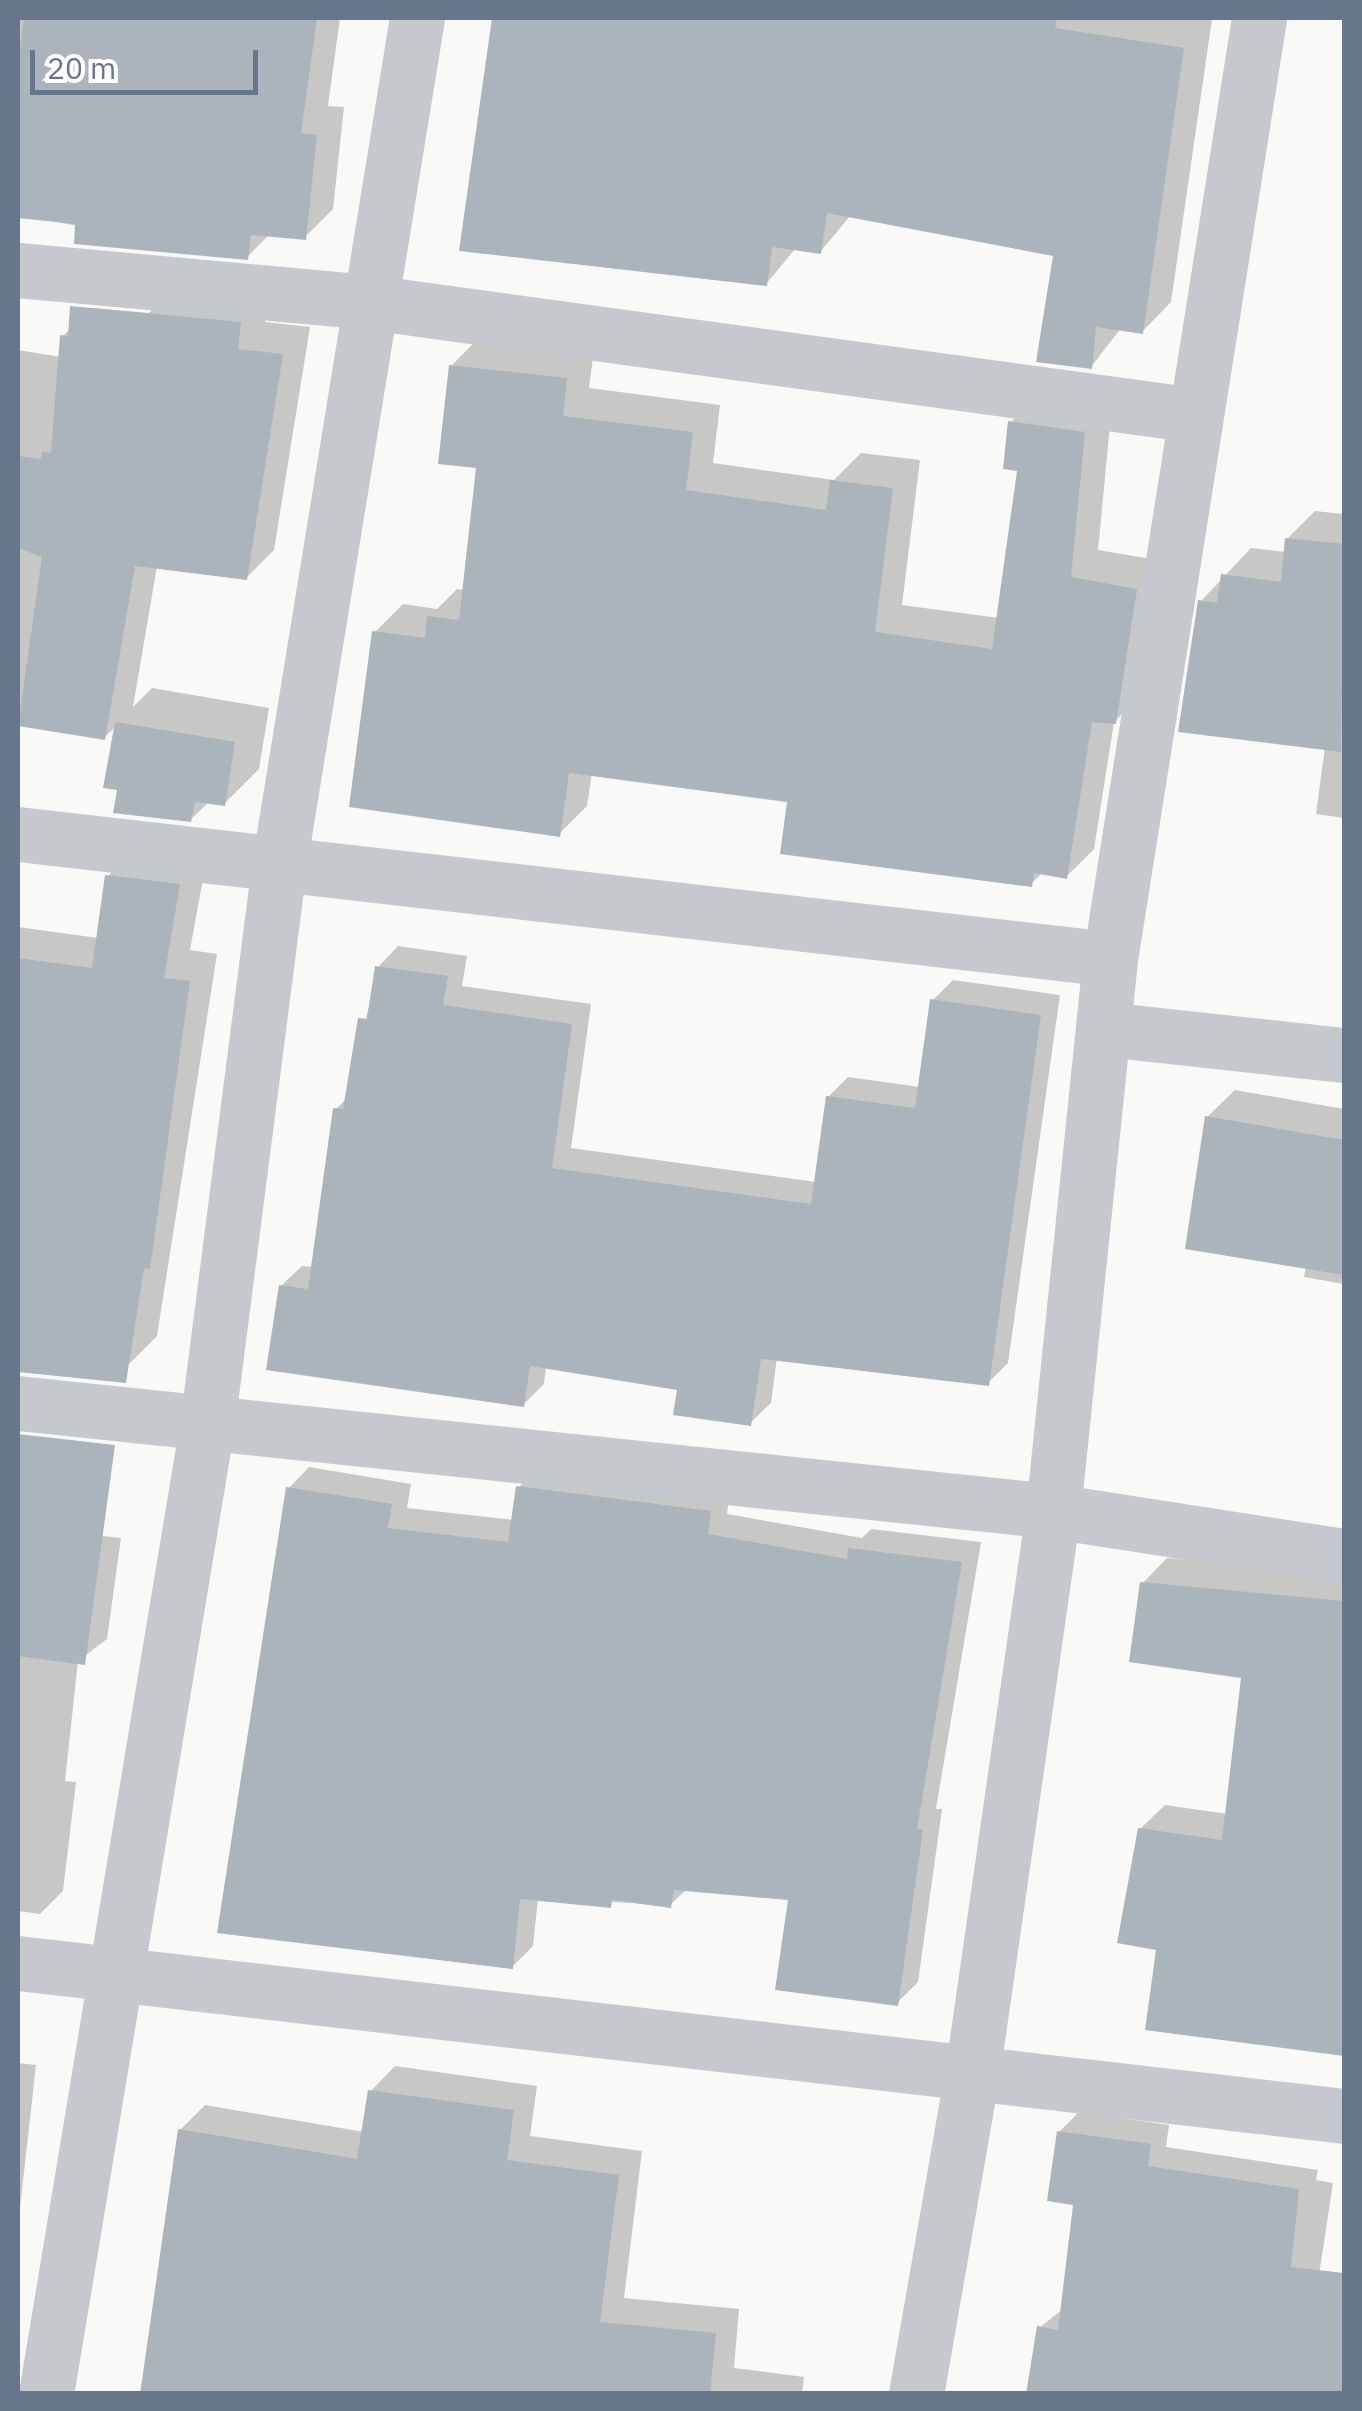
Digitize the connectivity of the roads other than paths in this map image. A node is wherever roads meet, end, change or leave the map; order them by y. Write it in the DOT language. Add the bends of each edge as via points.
graph roads {
  1 [pos="417,18"];
  2 [pos="1259,18"];
  3 [pos="18,270"];
  4 [pos="369,302"];
  5 [pos="1195,415"];
  6 [pos="18,834"];
  7 [pos="279,865"];
  8 [pos="1110,959"];
  9 [pos="1104,1029"];
  10 [pos="1344,1055"];
  11 [pos="18,1403"];
  12 [pos="206,1425"];
  13 [pos="1053,1511"];
  14 [pos="1344,1556"];
  15 [pos="18,1963"];
  16 [pos="112,1972"];
  17 [pos="972,2074"];
  18 [pos="1344,2116"];
  19 [pos="46,2394"];
  20 [pos="916,2394"];
  1 -- 4 [label="street"];
  2 -- 5 [label="street"];
  3 -- 4 [label="street"];
  4 -- 5 [label="street"];
  4 -- 7 [label="street"];
  5 -- 8 [label="street"];
  6 -- 7 [label="street"];
  7 -- 8 [label="street"];
  7 -- 12 [label="street"];
  8 -- 9 [label="street"];
  9 -- 10 [label="street"];
  9 -- 13 [label="street"];
  11 -- 12 [label="street"];
  12 -- 13 [label="street"];
  12 -- 16 [label="street"];
  13 -- 14 [label="street"];
  13 -- 17 [label="street"];
  15 -- 16 [label="street"];
  16 -- 17 [label="street"];
  16 -- 19 [label="street"];
  17 -- 18 [label="street"];
  17 -- 20 [label="street"];
}
